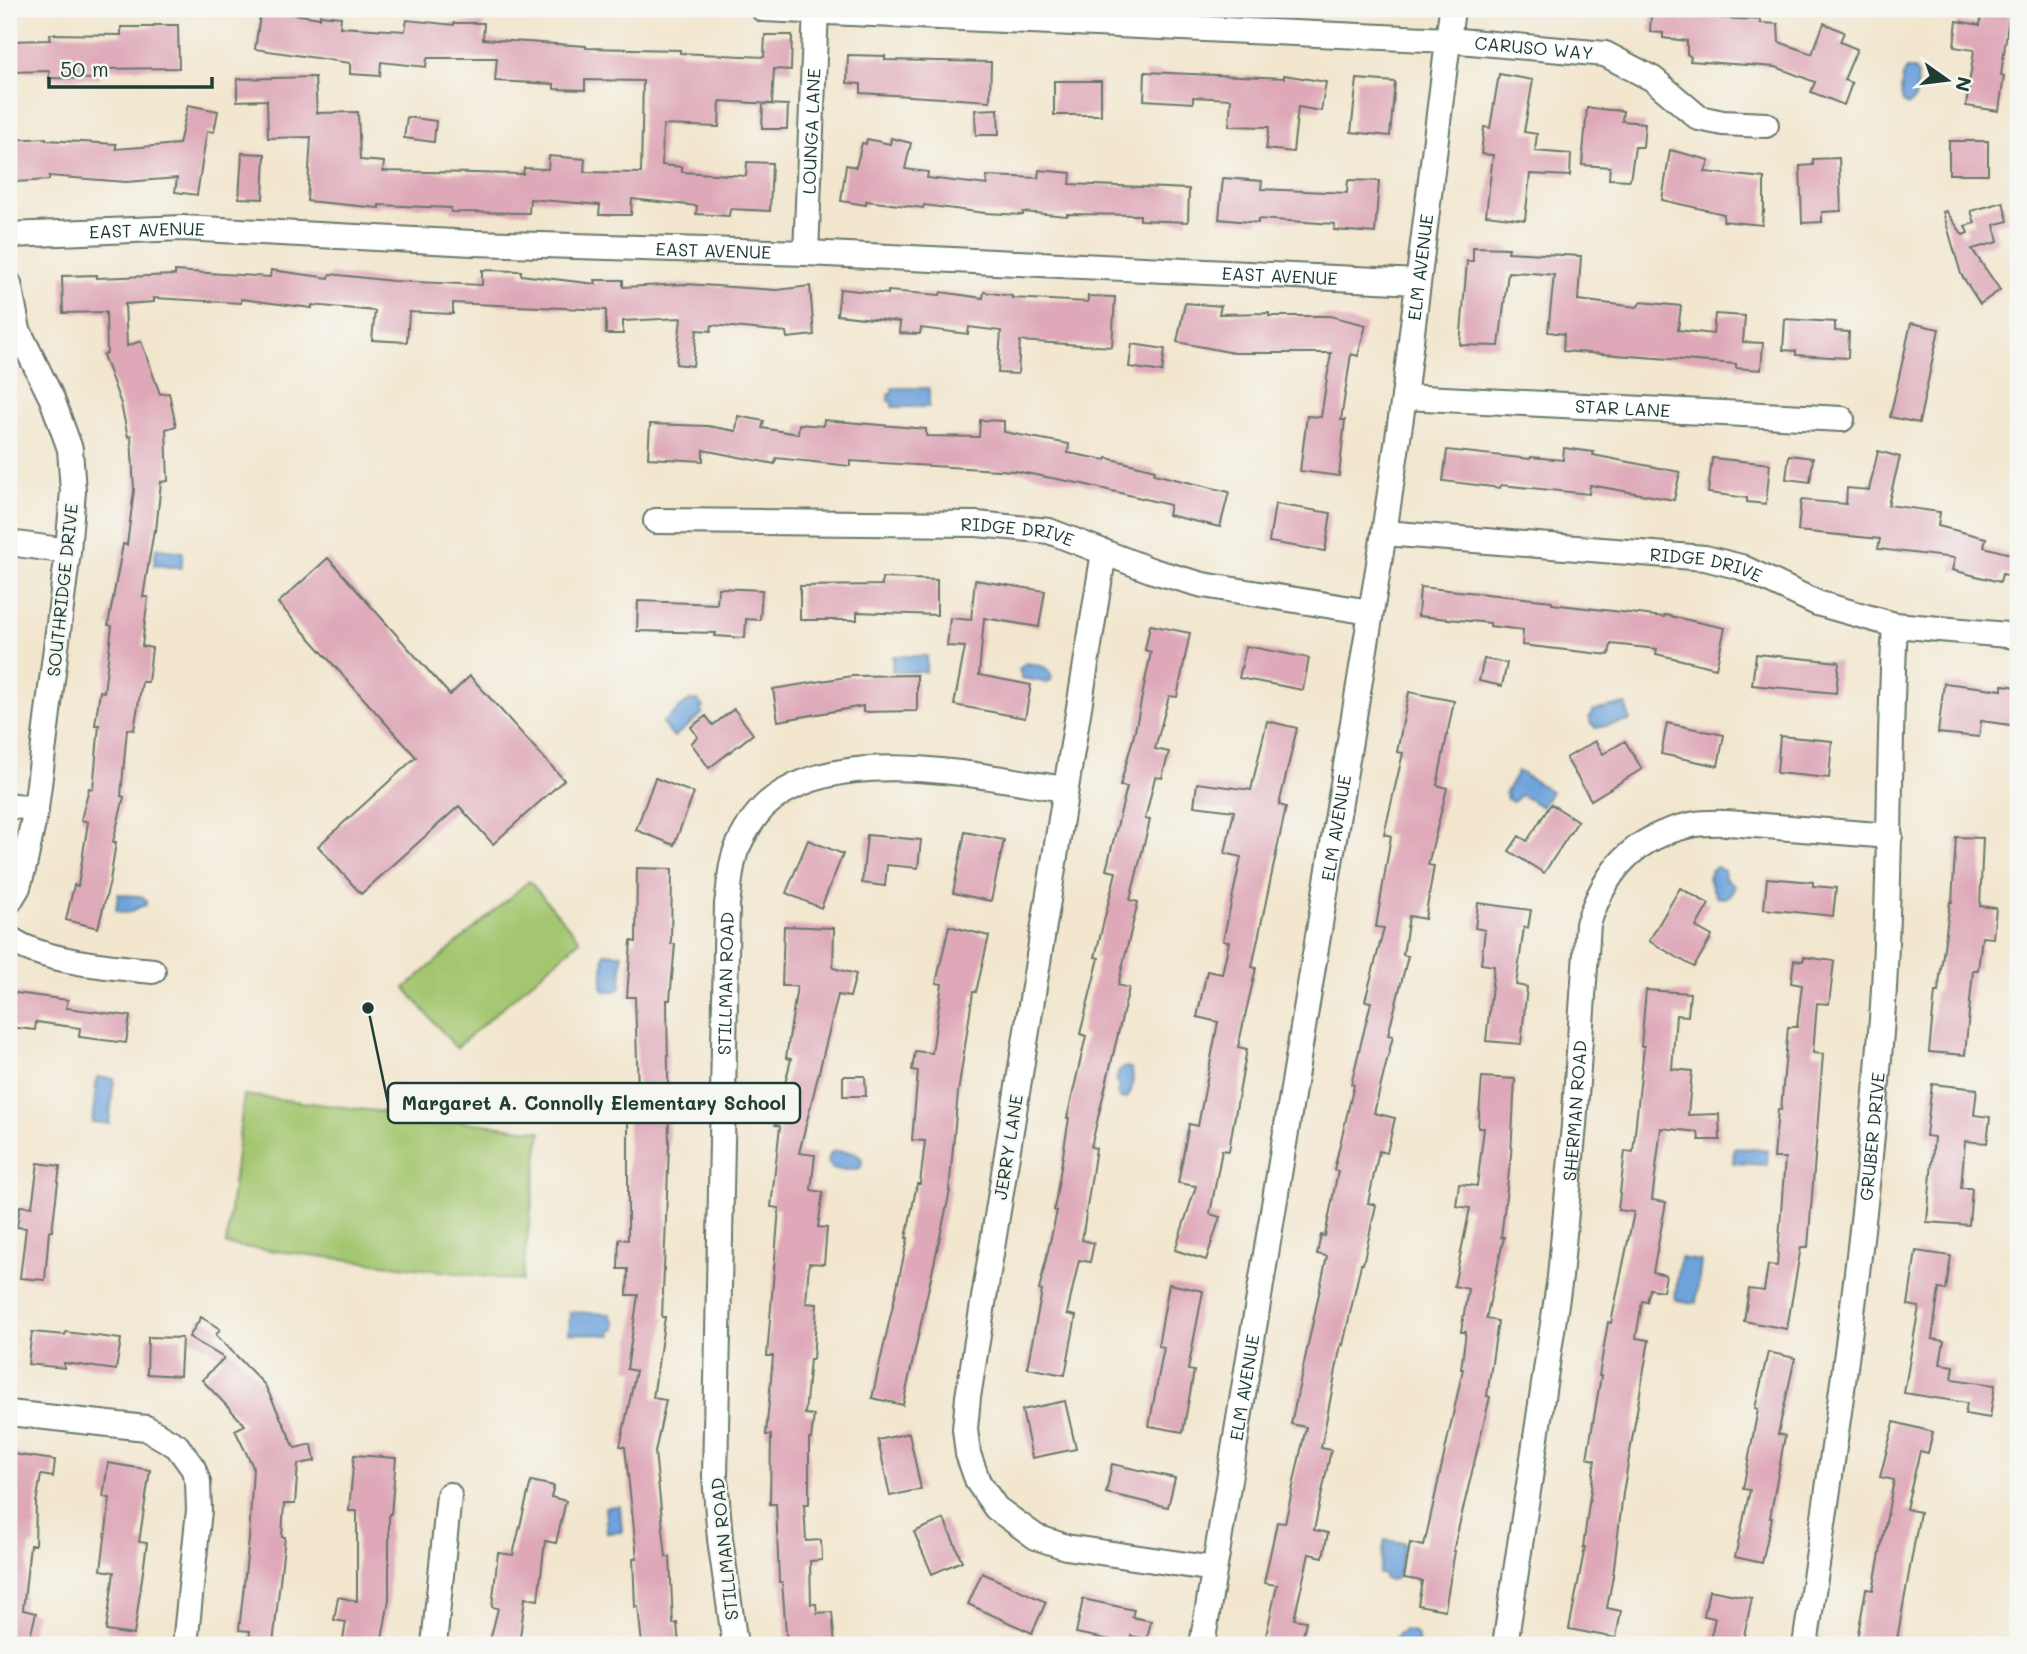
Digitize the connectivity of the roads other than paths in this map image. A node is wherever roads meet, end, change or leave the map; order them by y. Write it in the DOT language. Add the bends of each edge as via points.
graph roads {
  1 [pos="763,9"];
  2 [pos="1452,9"];
  3 [pos="816,10"];
  4 [pos="1448,40"];
  5 [pos="1766,125"];
  6 [pos="9,235"];
  7 [pos="806,253"];
  8 [pos="1418,282"];
  9 [pos="9,284"];
  10 [pos="1404,397"];
  11 [pos="1842,419"];
  12 [pos="656,521"];
  13 [pos="1384,533"];
  14 [pos="9,543"];
  15 [pos="68,551"];
  16 [pos="1104,552"];
  17 [pos="1370,612"];
  18 [pos="1895,625"];
  19 [pos="2018,636"];
  20 [pos="1065,789"];
  21 [pos="9,805"];
  22 [pos="36,809"];
  23 [pos="1890,836"];
  24 [pos="9,902"];
  25 [pos="9,938"];
  26 [pos="153,971"];
  27 [pos="9,1413"];
  28 [pos="449,1495"];
  29 [pos="1213,1569"];
  30 [pos="185,1645"];
  31 [pos="434,1645"];
  32 [pos="735,1645"];
  33 [pos="1202,1645"];
  34 [pos="1504,1645"];
  35 [pos="1805,1645"];
  1 -- 3 [label="street, CARUSO WAY"];
  2 -- 4 [label="street, ELM AVENUE"];
  3 -- 4 [label="street, CARUSO WAY"];
  3 -- 7 [label="street, LOUNGA LANE"];
  4 -- 5 [label="street, CARUSO WAY" via="1605,54 1653,79 1699,118"];
  4 -- 8 [label="street, ELM AVENUE"];
  6 -- 7 [label="street, EAST AVENUE" via="183,229"];
  7 -- 8 [label="street, EAST AVENUE"];
  8 -- 10 [label="street, ELM AVENUE"];
  9 -- 15 [label="street, SOUTHRIDGE DRIVE" via="18,330 52,399 70,449 74,491"];
  10 -- 11 [label="street, STAR LANE"];
  10 -- 13 [label="street, ELM AVENUE"];
  12 -- 16 [label="street, RIDGE DRIVE" via="977,524 1049,531"];
  13 -- 17 [label="street, ELM AVENUE"];
  13 -- 18 [label="street, RIDGE DRIVE" via="1706,558 1741,567 1816,603"];
  14 -- 15 [label="street"];
  15 -- 22 [label="street, SOUTHRIDGE DRIVE"];
  16 -- 17 [label="street, RIDGE DRIVE" via="1203,584"];
  16 -- 20 [label="street, JERRY LANE"];
  17 -- 29 [label="street, ELM AVENUE"];
  18 -- 19 [label="street, RIDGE DRIVE"];
  18 -- 23 [label="street, GRUBER DRIVE" via="1889,724"];
  20 -- 29 [label="street, JERRY LANE" via="968,1397 968,1454 978,1482 996,1508 1036,1537 1066,1547"];
  20 -- 32 [label="street, STILLMAN ROAD" via="949,772 847,770 808,780 773,799 753,819 737,849 727,904 715,1476"];
  21 -- 22 [label="street"];
  22 -- 24 [label="street, SOUTHRIDGE DRIVE" via="18,887"];
  23 -- 34 [label="street, SHERMAN ROAD" via="1691,825 1654,838 1630,853 1610,873 1597,896 1588,924 1560,1277"];
  23 -- 35 [label="street, GRUBER DRIVE" via="1883,1005 1861,1249"];
  25 -- 26 [label="street" via="47,955"];
  27 -- 30 [label="street" via="146,1427 177,1446 198,1482"];
  28 -- 31 [label="street"];
  29 -- 33 [label="street, ELM AVENUE"];
}
